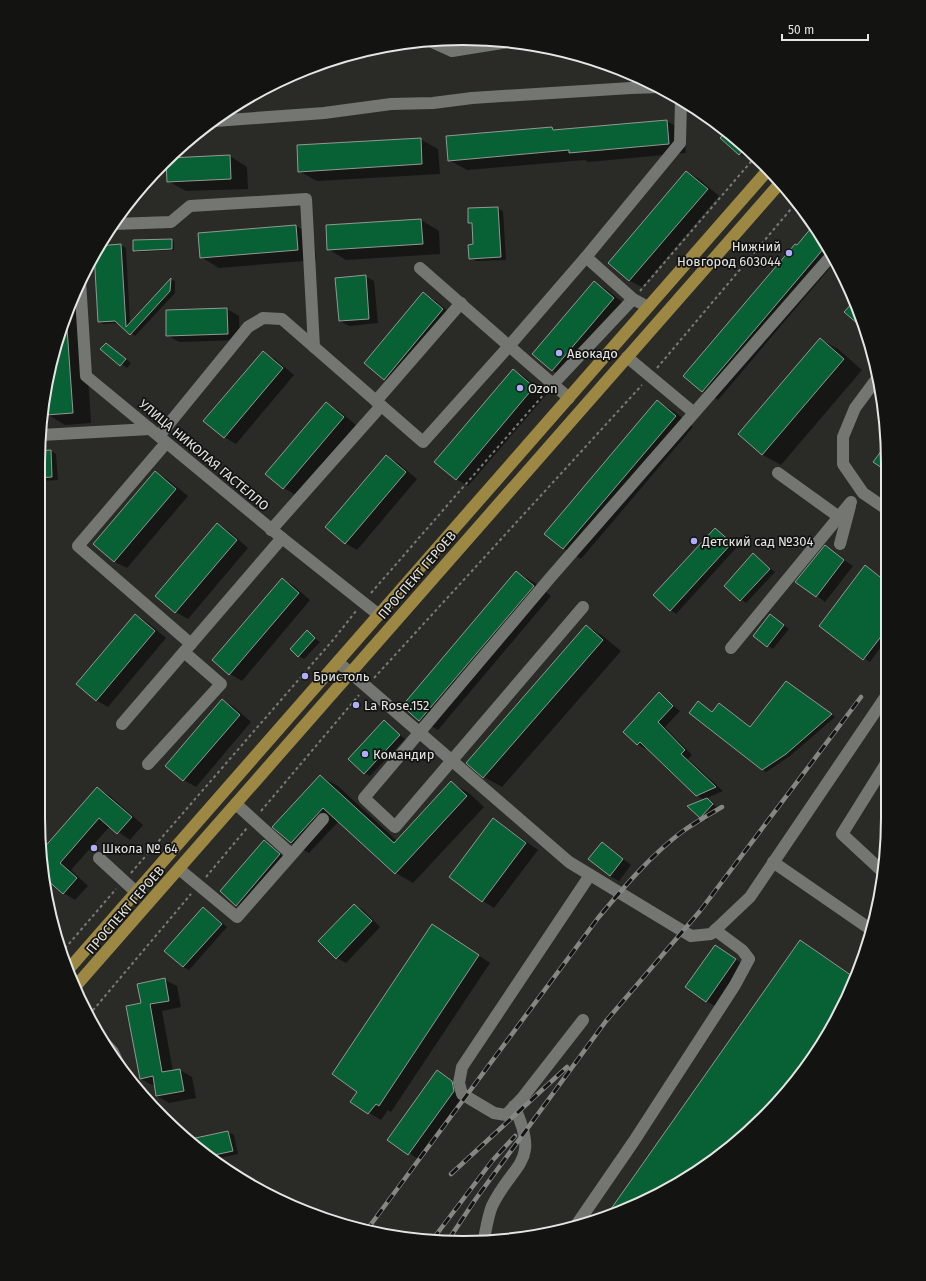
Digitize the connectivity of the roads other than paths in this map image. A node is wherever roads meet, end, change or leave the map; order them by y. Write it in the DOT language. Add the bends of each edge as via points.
graph roads {
  1 [pos="441,46"];
  2 [pos="484,46"];
  3 [pos="647,87"];
  4 [pos="681,106"];
  5 [pos="224,120"];
  6 [pos="765,174"];
  7 [pos="777,187"];
  8 [pos="120,224"];
  9 [pos="586,257"];
  10 [pos="828,259"];
  11 [pos="420,268"];
  12 [pos="81,294"];
  13 [pos="633,299"];
  14 [pos="461,303"];
  15 [pos="648,307"];
  16 [pos="509,346"];
  17 [pos="314,347"];
  18 [pos="627,357"];
  19 [pos="554,383"];
  20 [pos="873,383"];
  21 [pos="569,398"];
  22 [pos="379,403"];
  23 [pos="693,412"];
  24 [pos="46,435"];
  25 [pos="158,436"];
  26 [pos="778,473"];
  27 [pos="856,484"];
  28 [pos="851,502"];
  29 [pos="881,505"];
  30 [pos="839,517"];
  31 [pos="271,530"];
  32 [pos="282,538"];
  33 [pos="840,544"];
  34 [pos="583,607"];
  35 [pos="379,615"];
  36 [pos="187,648"];
  37 [pos="731,648"];
  38 [pos="338,662"];
  39 [pos="350,673"];
  40 [pos="881,703"];
  41 [pos="122,724"];
  42 [pos="420,733"];
  43 [pos="452,762"];
  44 [pos="148,764"];
  45 [pos="881,775"];
  46 [pos="236,804"];
  47 [pos="323,819"];
  48 [pos="291,854"];
  49 [pos="99,858"];
  50 [pos="773,862"];
  51 [pos="878,867"];
  52 [pos="179,869"];
  53 [pos="590,875"];
  54 [pos="136,892"];
  55 [pos="867,926"];
  56 [pos="715,930"];
  57 [pos="72,965"];
  58 [pos="79,982"];
  59 [pos="583,1020"];
  60 [pos="514,1106"];
  61 [pos="580,1219"];
  62 [pos="485,1235"];
  1 -- 2 [label="street" via="452,51"];
  3 -- 5 [label="street" via="391,104 324,113"];
  4 -- 9 [label="street" via="680,143"];
  6 -- 15 [label="main road, ПРОСПЕКТ ГЕРОЕВ"];
  7 -- 18 [label="main road, ПРОСПЕКТ ГЕРОЕВ"];
  8 -- 17 [label="street" via="171,222 190,206 306,199"];
  9 -- 13 [label="street"];
  9 -- 16 [label="street"];
  10 -- 23 [label="street"];
  11 -- 14 [label="street"];
  12 -- 25 [label="street, УЛИЦА НИКОЛАЯ ГАСТЕЛЛО" via="86,376"];
  13 -- 15 [label="street"];
  13 -- 19 [label="street"];
  14 -- 16 [label="street"];
  14 -- 22 [label="street"];
  15 -- 21 [label="main road, ПРОСПЕКТ ГЕРОЕВ"];
  16 -- 19 [label="street"];
  16 -- 22 [label="street" via="423,442"];
  17 -- 22 [label="street"];
  17 -- 25 [label="street" via="282,319 263,318 248,327"];
  18 -- 23 [label="street"];
  18 -- 39 [label="main road, ПРОСПЕКТ ГЕРОЕВ"];
  19 -- 21 [label="street"];
  20 -- 27 [label="street" via="855,408 843,437 843,464"];
  21 -- 35 [label="main road, ПРОСПЕКТ ГЕРОЕВ"];
  22 -- 31 [label="street"];
  23 -- 42 [label="street"];
  24 -- 25 [label="street"];
  25 -- 31 [label="street, УЛИЦА НИКОЛАЯ ГАСТЕЛЛО"];
  25 -- 36 [label="street" via="78,546"];
  26 -- 30 [label="street"];
  27 -- 28 [label="street"];
  27 -- 29 [label="street" via="863,493"];
  28 -- 30 [label="street"];
  28 -- 33 [label="street"];
  30 -- 37 [label="street"];
  31 -- 32 [label="street, УЛИЦА НИКОЛАЯ ГАСТЕЛЛО"];
  32 -- 35 [label="street, УЛИЦА НИКОЛАЯ ГАСТЕЛЛО"];
  32 -- 36 [label="street"];
  34 -- 43 [label="street"];
  35 -- 38 [label="main road, ПРОСПЕКТ ГЕРОЕВ"];
  36 -- 41 [label="street"];
  36 -- 44 [label="street" via="221,684"];
  38 -- 39 [label="street"];
  38 -- 54 [label="main road, ПРОСПЕКТ ГЕРОЕВ"];
  39 -- 42 [label="street"];
  39 -- 46 [label="main road, ПРОСПЕКТ ГЕРОЕВ"];
  40 -- 50 [label="street"];
  42 -- 43 [label="street"];
  42 -- 43 [label="street" via="364,798 395,827"];
  43 -- 53 [label="street" via="569,862"];
  45 -- 51 [label="street" via="842,834"];
  46 -- 48 [label="street"];
  46 -- 52 [label="main road, ПРОСПЕКТ ГЕРОЕВ"];
  47 -- 48 [label="street"];
  48 -- 52 [label="street" via="237,917"];
  49 -- 54 [label="street"];
  50 -- 55 [label="street"];
  50 -- 56 [label="street" via="750,897"];
  52 -- 58 [label="main road, ПРОСПЕКТ ГЕРОЕВ"];
  53 -- 56 [label="street" via="691,936 711,934"];
  53 -- 60 [label="street" via="462,1066 459,1083 462,1094 494,1113 506,1115"];
  54 -- 57 [label="main road, ПРОСПЕКТ ГЕРОЕВ"];
  56 -- 61 [label="street" via="742,950 749,959 735,986"];
  59 -- 60 [label="street"];
  60 -- 62 [label="street" via="525,1131 526,1150 522,1161 492,1206"];
}
